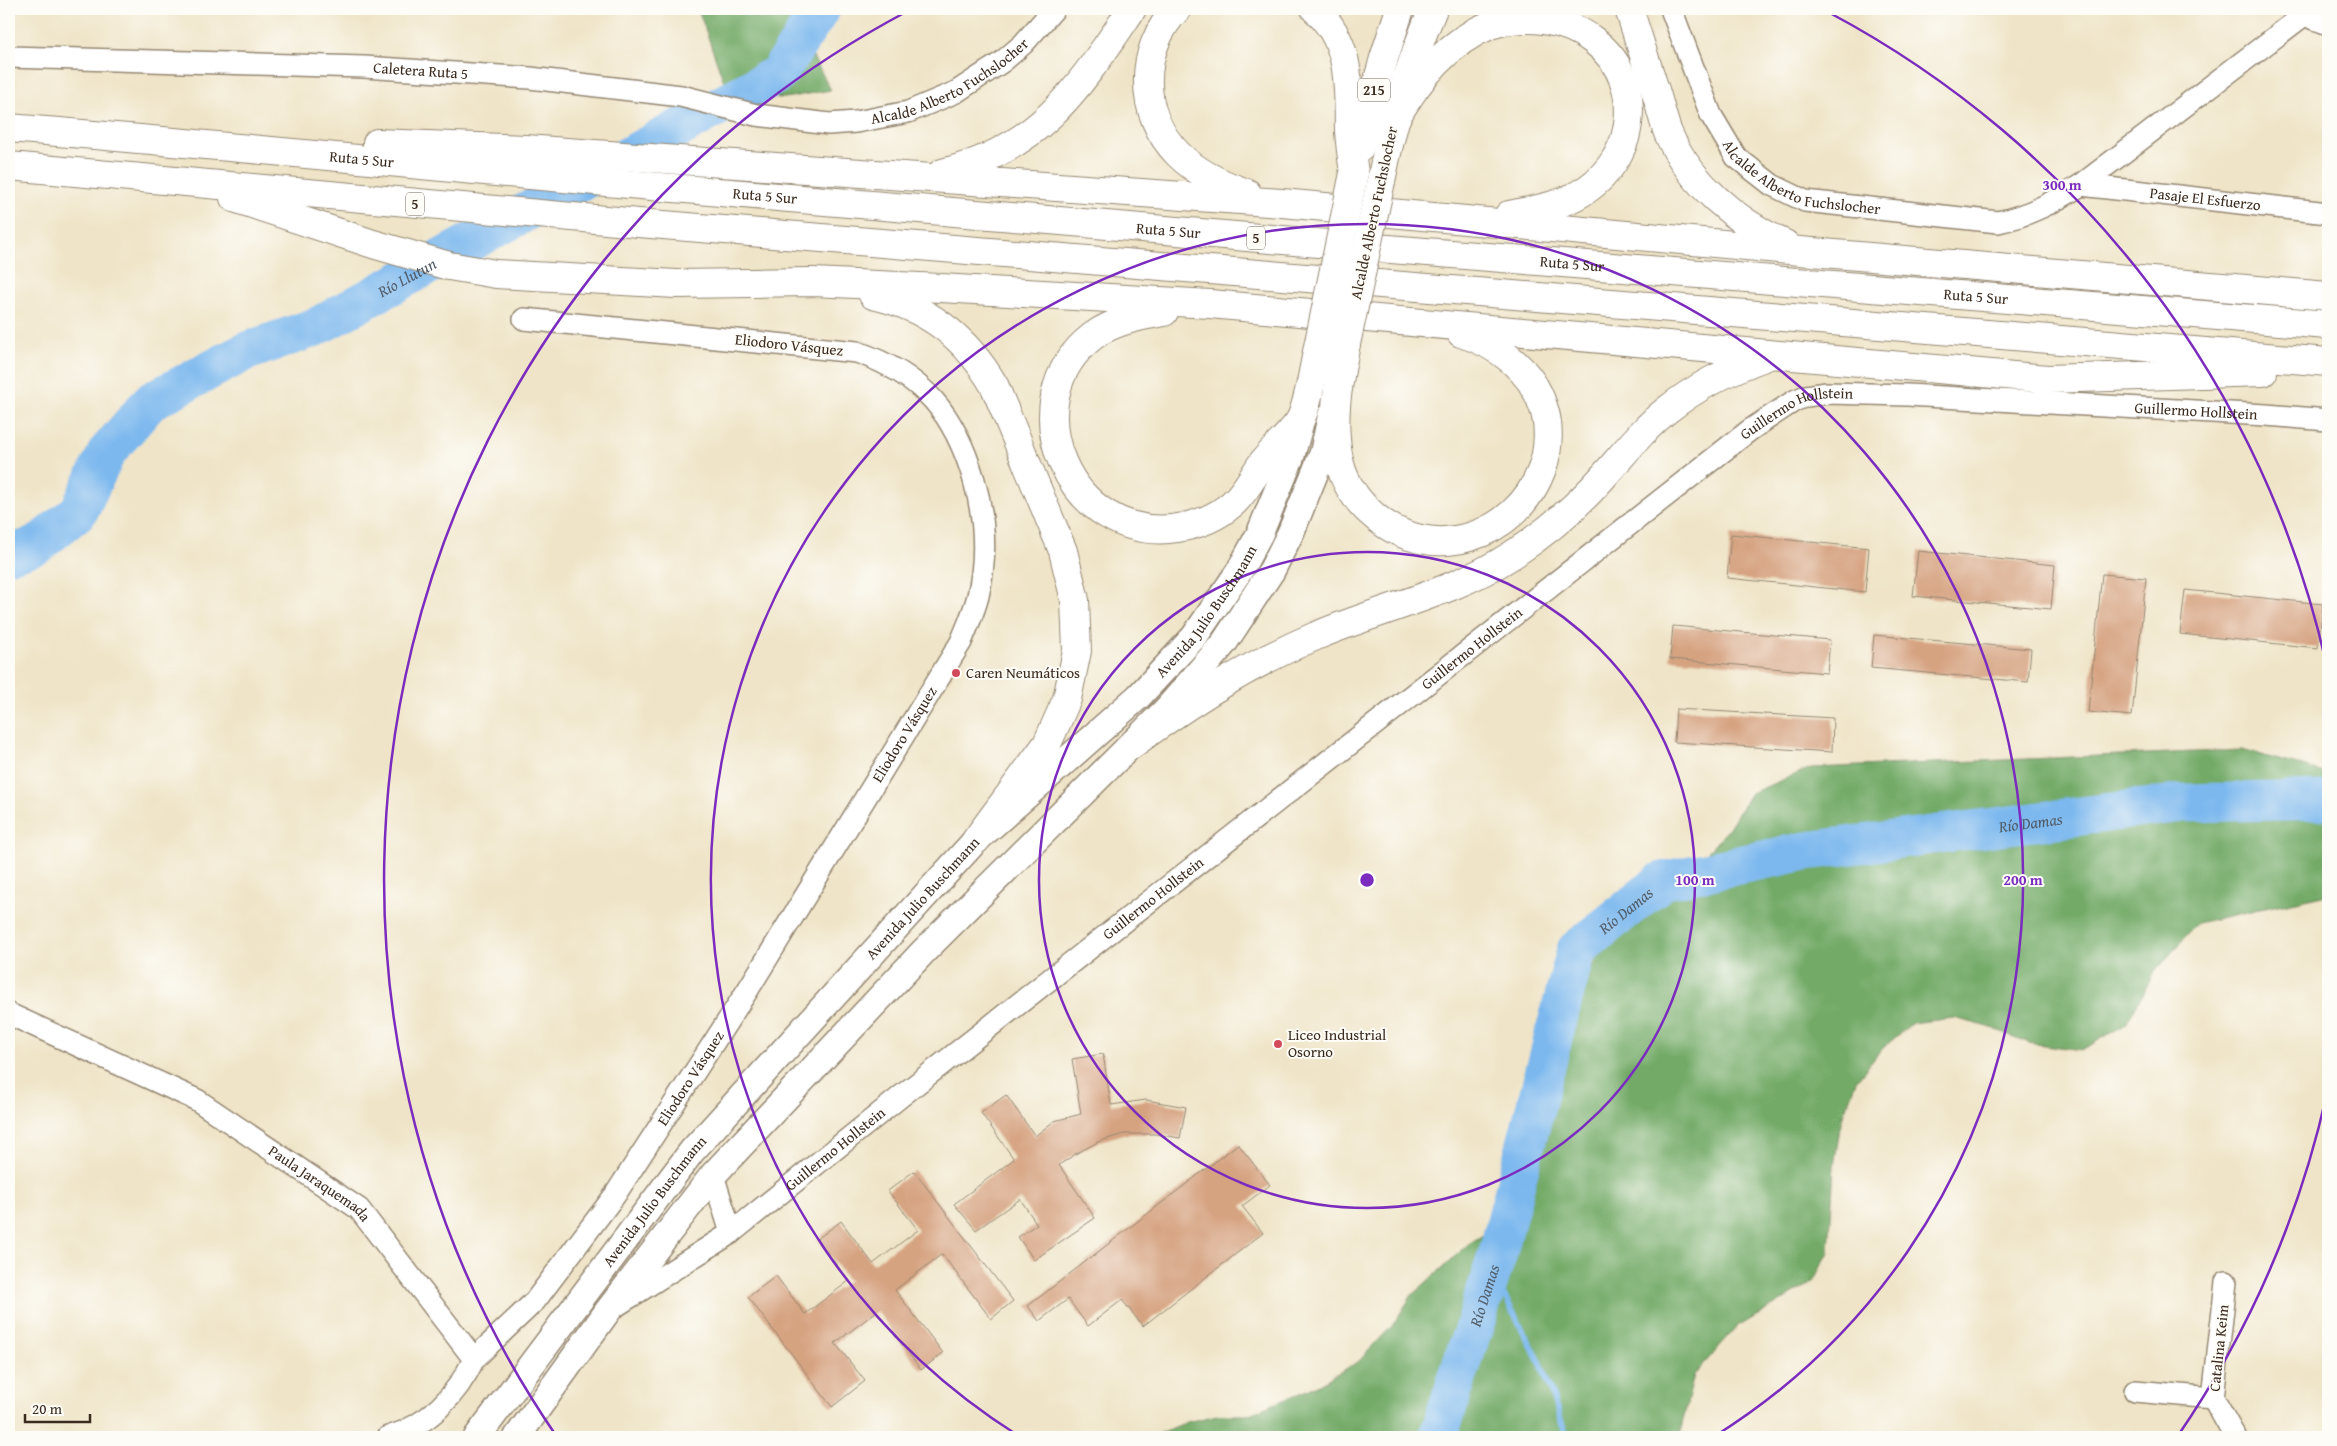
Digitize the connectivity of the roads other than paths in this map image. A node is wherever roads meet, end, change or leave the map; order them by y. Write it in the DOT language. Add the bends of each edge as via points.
graph roads {
  1 [pos="1054,9"];
  2 [pos="1132,9"];
  3 [pos="1177,9"];
  4 [pos="1315,9"];
  5 [pos="1400,9"];
  6 [pos="1433,9"];
  7 [pos="1629,9"];
  8 [pos="1671,9"];
  9 [pos="2308,12"];
  10 [pos="2328,24"];
  11 [pos="9,57"];
  12 [pos="1393,123"];
  13 [pos="830,124"];
  14 [pos="9,128"];
  15 [pos="186,142"];
  16 [pos="9,166"];
  17 [pos="1354,173"];
  18 [pos="919,176"];
  19 [pos="190,184"];
  20 [pos="2082,185"];
  21 [pos="1282,203"];
  22 [pos="2328,213"];
  23 [pos="1474,219"];
  24 [pos="1800,250"];
  25 [pos="813,282"];
  26 [pos="2328,296"];
  27 [pos="1210,304"];
  28 [pos="524,319"];
  29 [pos="1430,324"];
  30 [pos="2328,325"];
  31 [pos="1319,342"];
  32 [pos="1771,354"];
  33 [pos="2328,362"];
  34 [pos="2328,370"];
  35 [pos="1336,393"];
  36 [pos="1302,417"];
  37 [pos="2328,420"];
  38 [pos="1130,746"];
  39 [pos="976,840"];
  40 [pos="9,1014"];
  41 [pos="713,1175"];
  42 [pos="731,1233"];
  43 [pos="2226,1282"];
  44 [pos="607,1312"];
  45 [pos="474,1359"];
  46 [pos="2135,1391"];
  47 [pos="2213,1398"];
  48 [pos="388,1437"];
  49 [pos="477,1437"];
  50 [pos="516,1437"];
  51 [pos="2235,1437"];
  1 -- 13 [label="street, Alcalde Alberto Fuchslocher" via="1002,62 956,92 908,112 873,120"];
  2 -- 18 [label="highway" via="1079,86 1048,118 992,156"];
  3 -- 21 [label="highway" via="1156,39 1148,69 1149,101 1160,131 1179,155 1214,180"];
  4 -- 17 [label="highway" via="1338,40 1348,74 1349,132"];
  5 -- 17 [label="highway, Alcalde Alberto Fuchslocher / 215" via="1367,115"];
  6 -- 12 [label="highway, Alcalde Alberto Fuchslocher / 215"];
  7 -- 24 [label="highway" via="1668,133 1686,163 1732,213 1753,228"];
  8 -- 20 [label="street, Alcalde Alberto Fuchslocher" via="1711,116 1736,157 1772,185 1805,201 1998,222 2024,216 2052,204"];
  9 -- 10 [label="street"];
  9 -- 20 [label="street"];
  11 -- 13 [label="street, Caletera Ruta 5" via="364,67 530,78 681,96 756,115"];
  12 -- 23 [label="highway" via="1428,71 1465,39 1491,25 1519,19 1549,20 1578,30 1605,48 1623,75 1629,114 1623,144 1606,172 1568,200 1527,211"];
  12 -- 35 [label="highway, Alcalde Alberto Fuchslocher / 215, bridge"];
  14 -- 15 [label="highway, Ruta 5 Sur / 5"];
  15 -- 18 [label="highway" via="455,146"];
  15 -- 30 [label="highway, Ruta 5 Sur / 5" via="1381,249"];
  16 -- 19 [label="highway, 5"];
  17 -- 31 [label="highway, Alcalde Alberto Fuchslocher, bridge"];
  18 -- 21 [label="highway"];
  19 -- 25 [label="highway" via="373,244 449,266 496,274 676,284"];
  19 -- 33 [label="highway, 5"];
  20 -- 22 [label="street, Pasaje El Esfuerzo"];
  21 -- 23 [label="highway"];
  23 -- 24 [label="highway"];
  24 -- 26 [label="highway"];
  25 -- 27 [label="highway"];
  25 -- 39 [label="highway" via="905,304 945,326 975,356 995,387 1071,575 1078,626 1076,659 1067,699 1047,744"];
  27 -- 29 [label="highway"];
  27 -- 36 [label="highway" via="1125,320 1093,336 1069,364 1055,399 1053,418 1059,455 1076,488 1102,512 1134,526 1169,530 1203,522 1233,504 1263,462"];
  28 -- 45 [label="street, Eliodoro Vásquez" via="857,352 894,367 938,404 959,436 978,496 984,548 978,596 961,642 749,988 615,1196 535,1301"];
  29 -- 32 [label="highway"];
  29 -- 35 [label="highway, Alcalde Alberto Fuchslocher" via="1465,334 1503,354 1530,378 1538,392 1547,427 1544,463 1528,495 1504,521 1472,537 1439,541 1406,535 1377,519 1354,494 1340,464 1336,438"];
  31 -- 36 [label="highway, Avenida Julio Buschmann"];
  32 -- 34 [label="highway" via="2048,379"];
  32 -- 38 [label="highway" via="1714,379 1668,410 1630,445 1566,514 1512,555 1452,587 1352,622 1281,652 1188,704"];
  35 -- 38 [label="main road, Avenida Julio Buschmann" via="1323,453 1272,570 1213,657 1167,710"];
  36 -- 39 [label="main road, Avenida Julio Buschmann" via="1277,496 1260,533 1232,584 1194,637 1139,696"];
  37 -- 42 [label="street, Guillermo Hollstein" via="1907,395 1827,393 1794,401 1750,430"];
  38 -- 41 [label="main road, Avenida Julio Buschmann" via="924,951"];
  39 -- 49 [label="main road, Avenida Julio Buschmann" via="692,1151"];
  40 -- 45 [label="street, Paula Jaraquemada" via="197,1100 358,1209"];
  41 -- 42 [label="street"];
  41 -- 44 [label="main road, Avenida Julio Buschmann"];
  42 -- 44 [label="street, Guillermo Hollstein"];
  43 -- 47 [label="street, Catalina Keim"];
  44 -- 50 [label="main road, Avenida Julio Buschmann"];
  45 -- 48 [label="street" via="466,1376 443,1405 412,1428"];
  46 -- 47 [label="street"];
  47 -- 51 [label="street, Catalina Keim"];
}
